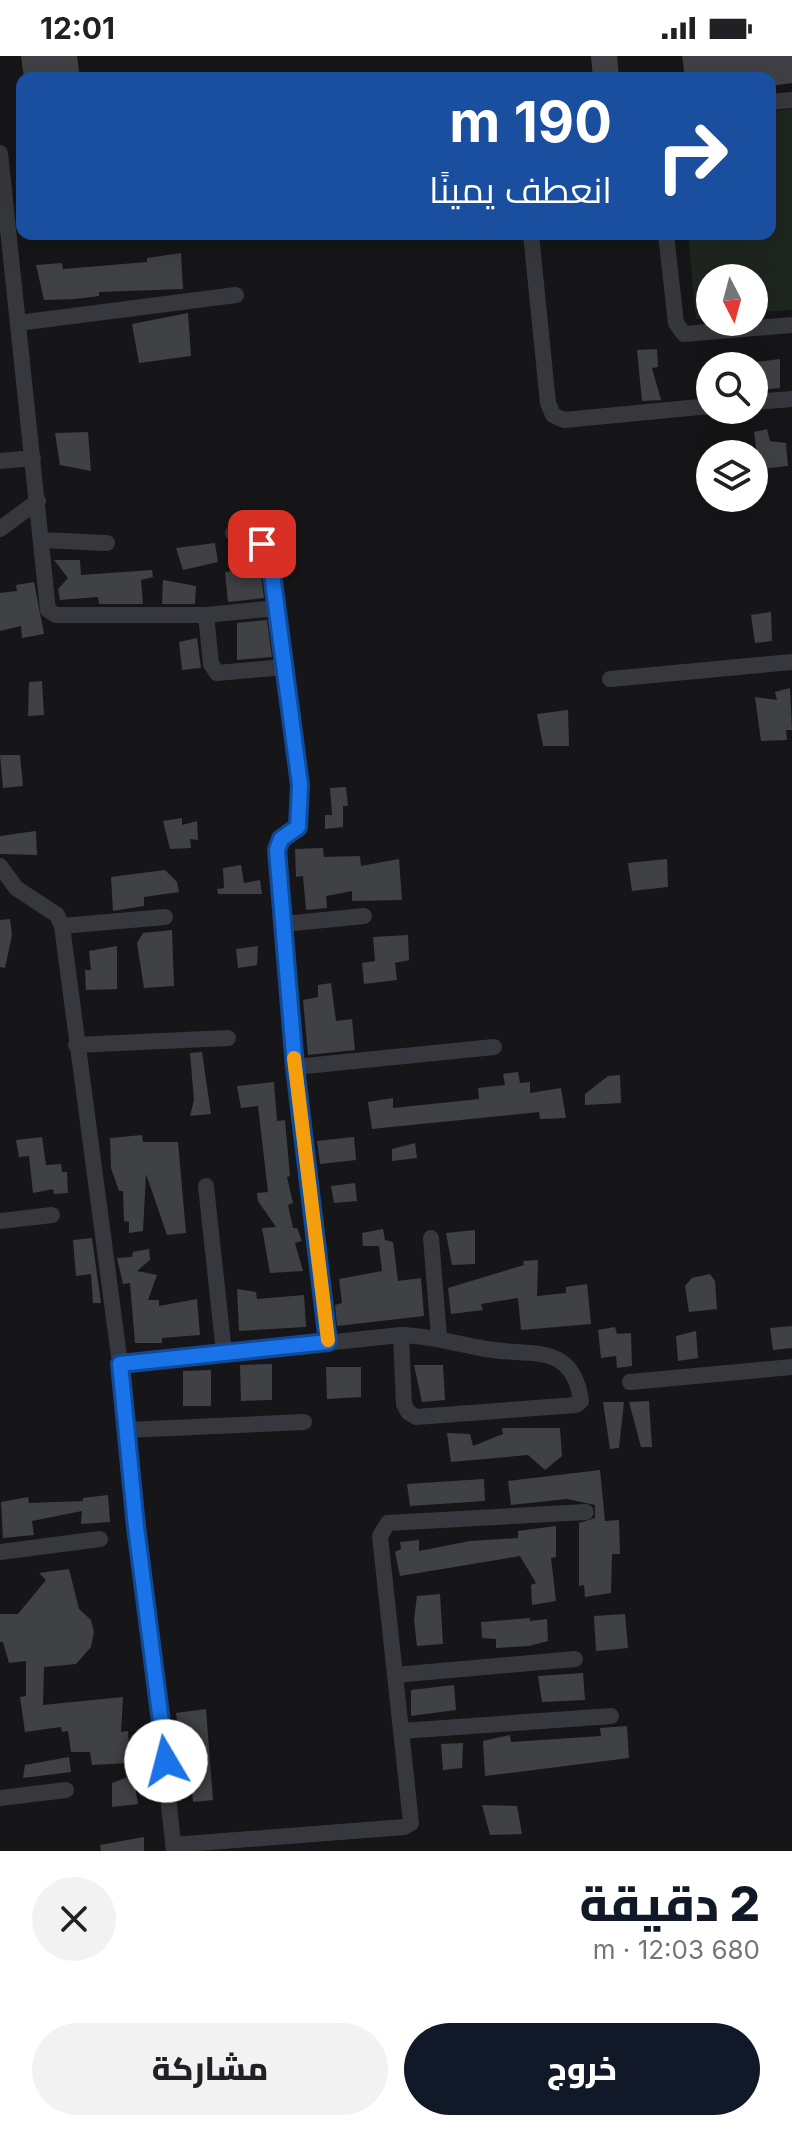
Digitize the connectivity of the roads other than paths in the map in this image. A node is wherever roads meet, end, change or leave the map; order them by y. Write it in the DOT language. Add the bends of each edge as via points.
graph roads {
  1 [pos="0,153"];
  2 [pos="532,240"];
  3 [pos="667,240"];
  4 [pos="7,274"];
  5 [pos="236,295"];
  6 [pos="18,323"];
  7 [pos="792,325"];
  8 [pos="792,399"];
  9 [pos="768,401"];
  10 [pos="696,407"];
  11 [pos="33,458"];
  12 [pos="0,461"];
  13 [pos="38,501"];
  14 [pos="0,529"];
  15 [pos="233,533"];
  16 [pos="42,540"];
  17 [pos="107,543"];
  18 [pos="277,608"];
  19 [pos="206,615"];
  20 [pos="792,662"];
  21 [pos="284,667"];
  22 [pos="610,679"];
  23 [pos="0,866"];
  24 [pos="364,916"];
  25 [pos="165,917"];
  26 [pos="284,924"];
  27 [pos="62,926"];
  28 [pos="228,1038"];
  29 [pos="76,1045"];
  30 [pos="494,1047"];
  31 [pos="295,1067"];
  32 [pos="206,1186"];
  33 [pos="52,1215"];
  34 [pos="0,1221"];
  35 [pos="431,1238"];
  36 [pos="401,1335"];
  37 [pos="439,1337"];
  38 [pos="328,1342"];
  39 [pos="224,1353"];
  40 [pos="120,1364"];
  41 [pos="792,1367"];
  42 [pos="630,1382"];
  43 [pos="304,1422"];
  44 [pos="127,1430"];
  45 [pos="586,1512"];
  46 [pos="100,1539"];
  47 [pos="0,1552"];
  48 [pos="575,1659"];
  49 [pos="395,1675"];
  50 [pos="611,1716"];
  51 [pos="402,1731"];
  52 [pos="66,1790"];
  53 [pos="0,1798"];
  54 [pos="173,1848"];
  1 -- 4 [label="street"];
  2 -- 10 [label="street" via="553,415 564,420"];
  3 -- 7 [label="street" via="676,323 684,334"];
  4 -- 6 [label="street"];
  5 -- 6 [label="street"];
  6 -- 11 [label="street"];
  8 -- 9 [label="street"];
  11 -- 12 [label="street"];
  11 -- 13 [label="street"];
  13 -- 14 [label="street"];
  13 -- 16 [label="street"];
  15 -- 18 [label="street" via="268,551"];
  16 -- 17 [label="street"];
  16 -- 19 [label="street" via="46,607 52,614"];
  18 -- 19 [label="street"];
  18 -- 21 [label="street"];
  19 -- 21 [label="street" via="211,664 217,673"];
  20 -- 22 [label="street"];
  21 -- 26 [label="street" via="301,820 277,850"];
  23 -- 27 [label="street" via="16,888 57,915"];
  24 -- 26 [label="street"];
  25 -- 27 [label="street"];
  26 -- 31 [label="street"];
  27 -- 29 [label="street"];
  28 -- 29 [label="street"];
  29 -- 40 [label="street"];
  30 -- 31 [label="street"];
  31 -- 38 [label="street"];
  32 -- 39 [label="street"];
  33 -- 34 [label="street"];
  35 -- 37 [label="street"];
  36 -- 37 [label="street"];
  36 -- 37 [label="street" via="404,1404 416,1417 579,1404 578,1381 559,1360"];
  36 -- 38 [label="street"];
  38 -- 39 [label="street"];
  39 -- 40 [label="street"];
  40 -- 44 [label="street"];
  41 -- 42 [label="street"];
  43 -- 44 [label="street"];
  44 -- 54 [label="street"];
  45 -- 49 [label="street" via="382,1527"];
  46 -- 47 [label="street"];
  48 -- 49 [label="street"];
  49 -- 51 [label="street"];
  50 -- 51 [label="street"];
  51 -- 54 [label="street" via="412,1814 404,1827"];
  52 -- 53 [label="street"];
}
